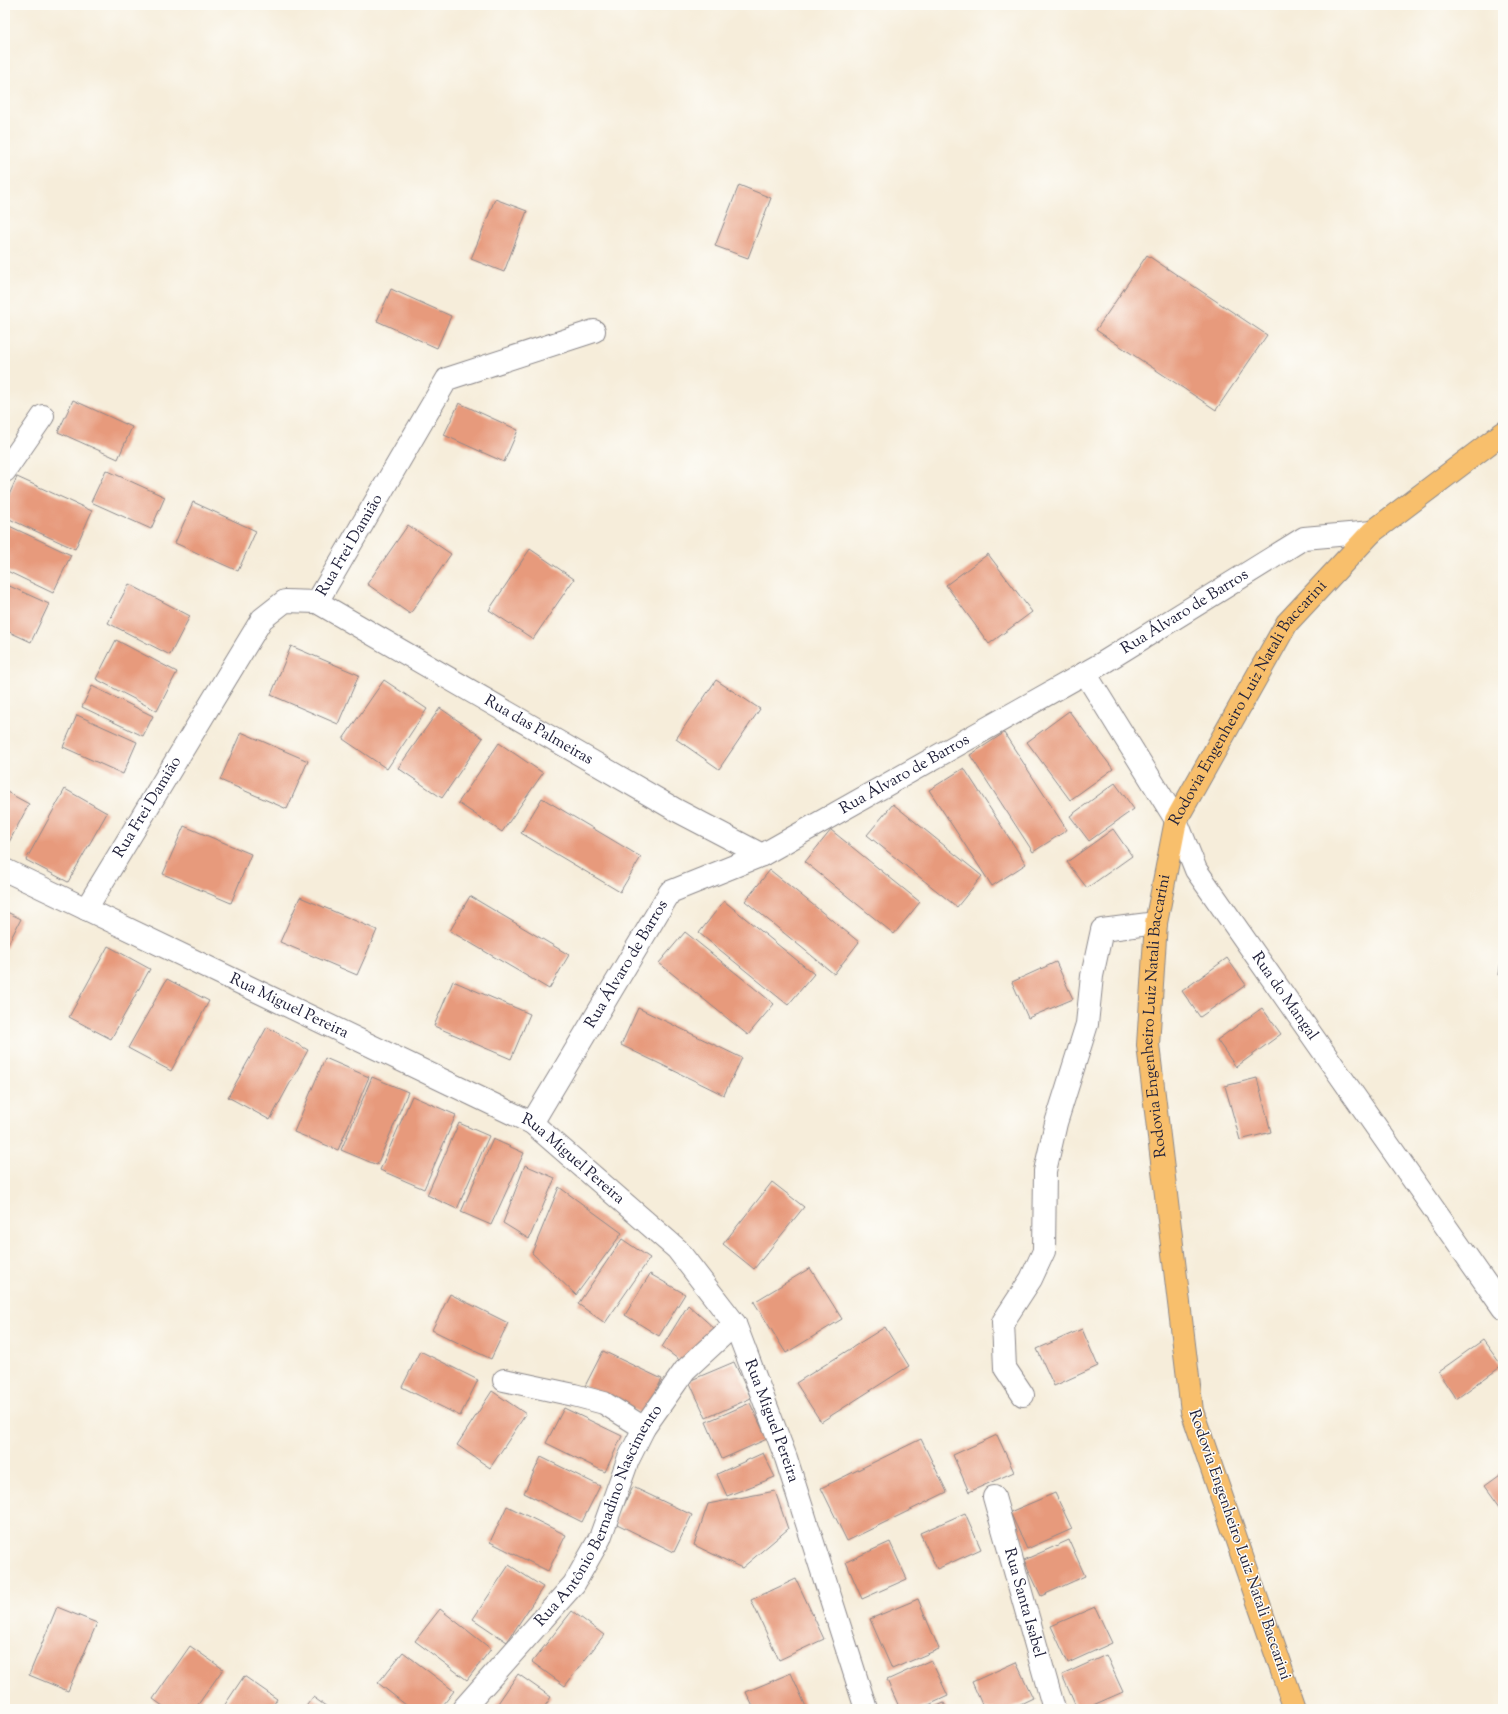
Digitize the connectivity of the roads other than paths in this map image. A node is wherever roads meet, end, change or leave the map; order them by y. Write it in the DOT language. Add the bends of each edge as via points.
graph roads {
  1 [pos="594,331"];
  2 [pos="43,416"];
  3 [pos="1503,433"];
  4 [pos="5,471"];
  5 [pos="1372,532"];
  6 [pos="317,602"];
  7 [pos="1085,673"];
  8 [pos="1176,820"];
  9 [pos="762,855"];
  10 [pos="5,870"];
  11 [pos="86,909"];
  12 [pos="1156,923"];
  13 [pos="532,1123"];
  14 [pos="1503,1308"];
  15 [pos="735,1324"];
  16 [pos="504,1380"];
  17 [pos="1023,1395"];
  18 [pos="644,1428"];
  19 [pos="994,1497"];
  20 [pos="463,1709"];
  21 [pos="866,1709"];
  22 [pos="1054,1709"];
  23 [pos="1295,1709"];
  1 -- 6 [label="street, Rua Frei Damião" via="447,379"];
  2 -- 4 [label="street"];
  3 -- 5 [label="main road, Rodovia Engenheiro Luiz Natali Baccarini"];
  5 -- 7 [label="street, Rua Álvaro de Barros" via="1304,538"];
  5 -- 8 [label="main road, Rodovia Engenheiro Luiz Natali Baccarini" via="1287,623"];
  6 -- 9 [label="street, Rua das Palmeiras" via="676,810"];
  6 -- 11 [label="street, Rua Frei Damião" via="285,600 262,620"];
  7 -- 8 [label="street, Rua do Mangal"];
  7 -- 9 [label="street, Rua Álvaro de Barros"];
  8 -- 12 [label="main road, Rodovia Engenheiro Luiz Natali Baccarini"];
  8 -- 14 [label="street, Rua do Mangal" via="1196,870"];
  9 -- 13 [label="street, Rua Álvaro de Barros" via="670,892"];
  10 -- 11 [label="street, Rua Miguel Pereira"];
  11 -- 13 [label="street, Rua Miguel Pereira"];
  12 -- 17 [label="street" via="1102,930 1092,976 1087,1024 1056,1124 1045,1171 1044,1251 1031,1279 1003,1322 1005,1368"];
  12 -- 23 [label="main road, Rodovia Engenheiro Luiz Natali Baccarini" via="1148,1045 1192,1411"];
  13 -- 15 [label="street, Rua Miguel Pereira" via="677,1249"];
  15 -- 18 [label="street, Rua Antônio Bernadino Nascimento" via="685,1370"];
  15 -- 21 [label="street, Rua Miguel Pereira" via="786,1458"];
  16 -- 18 [label="street" via="604,1403"];
  18 -- 20 [label="street, Rua Antônio Bernadino Nascimento" via="628,1460 600,1538 574,1584"];
  19 -- 22 [label="street, Rua Santa Isabel"];
}
